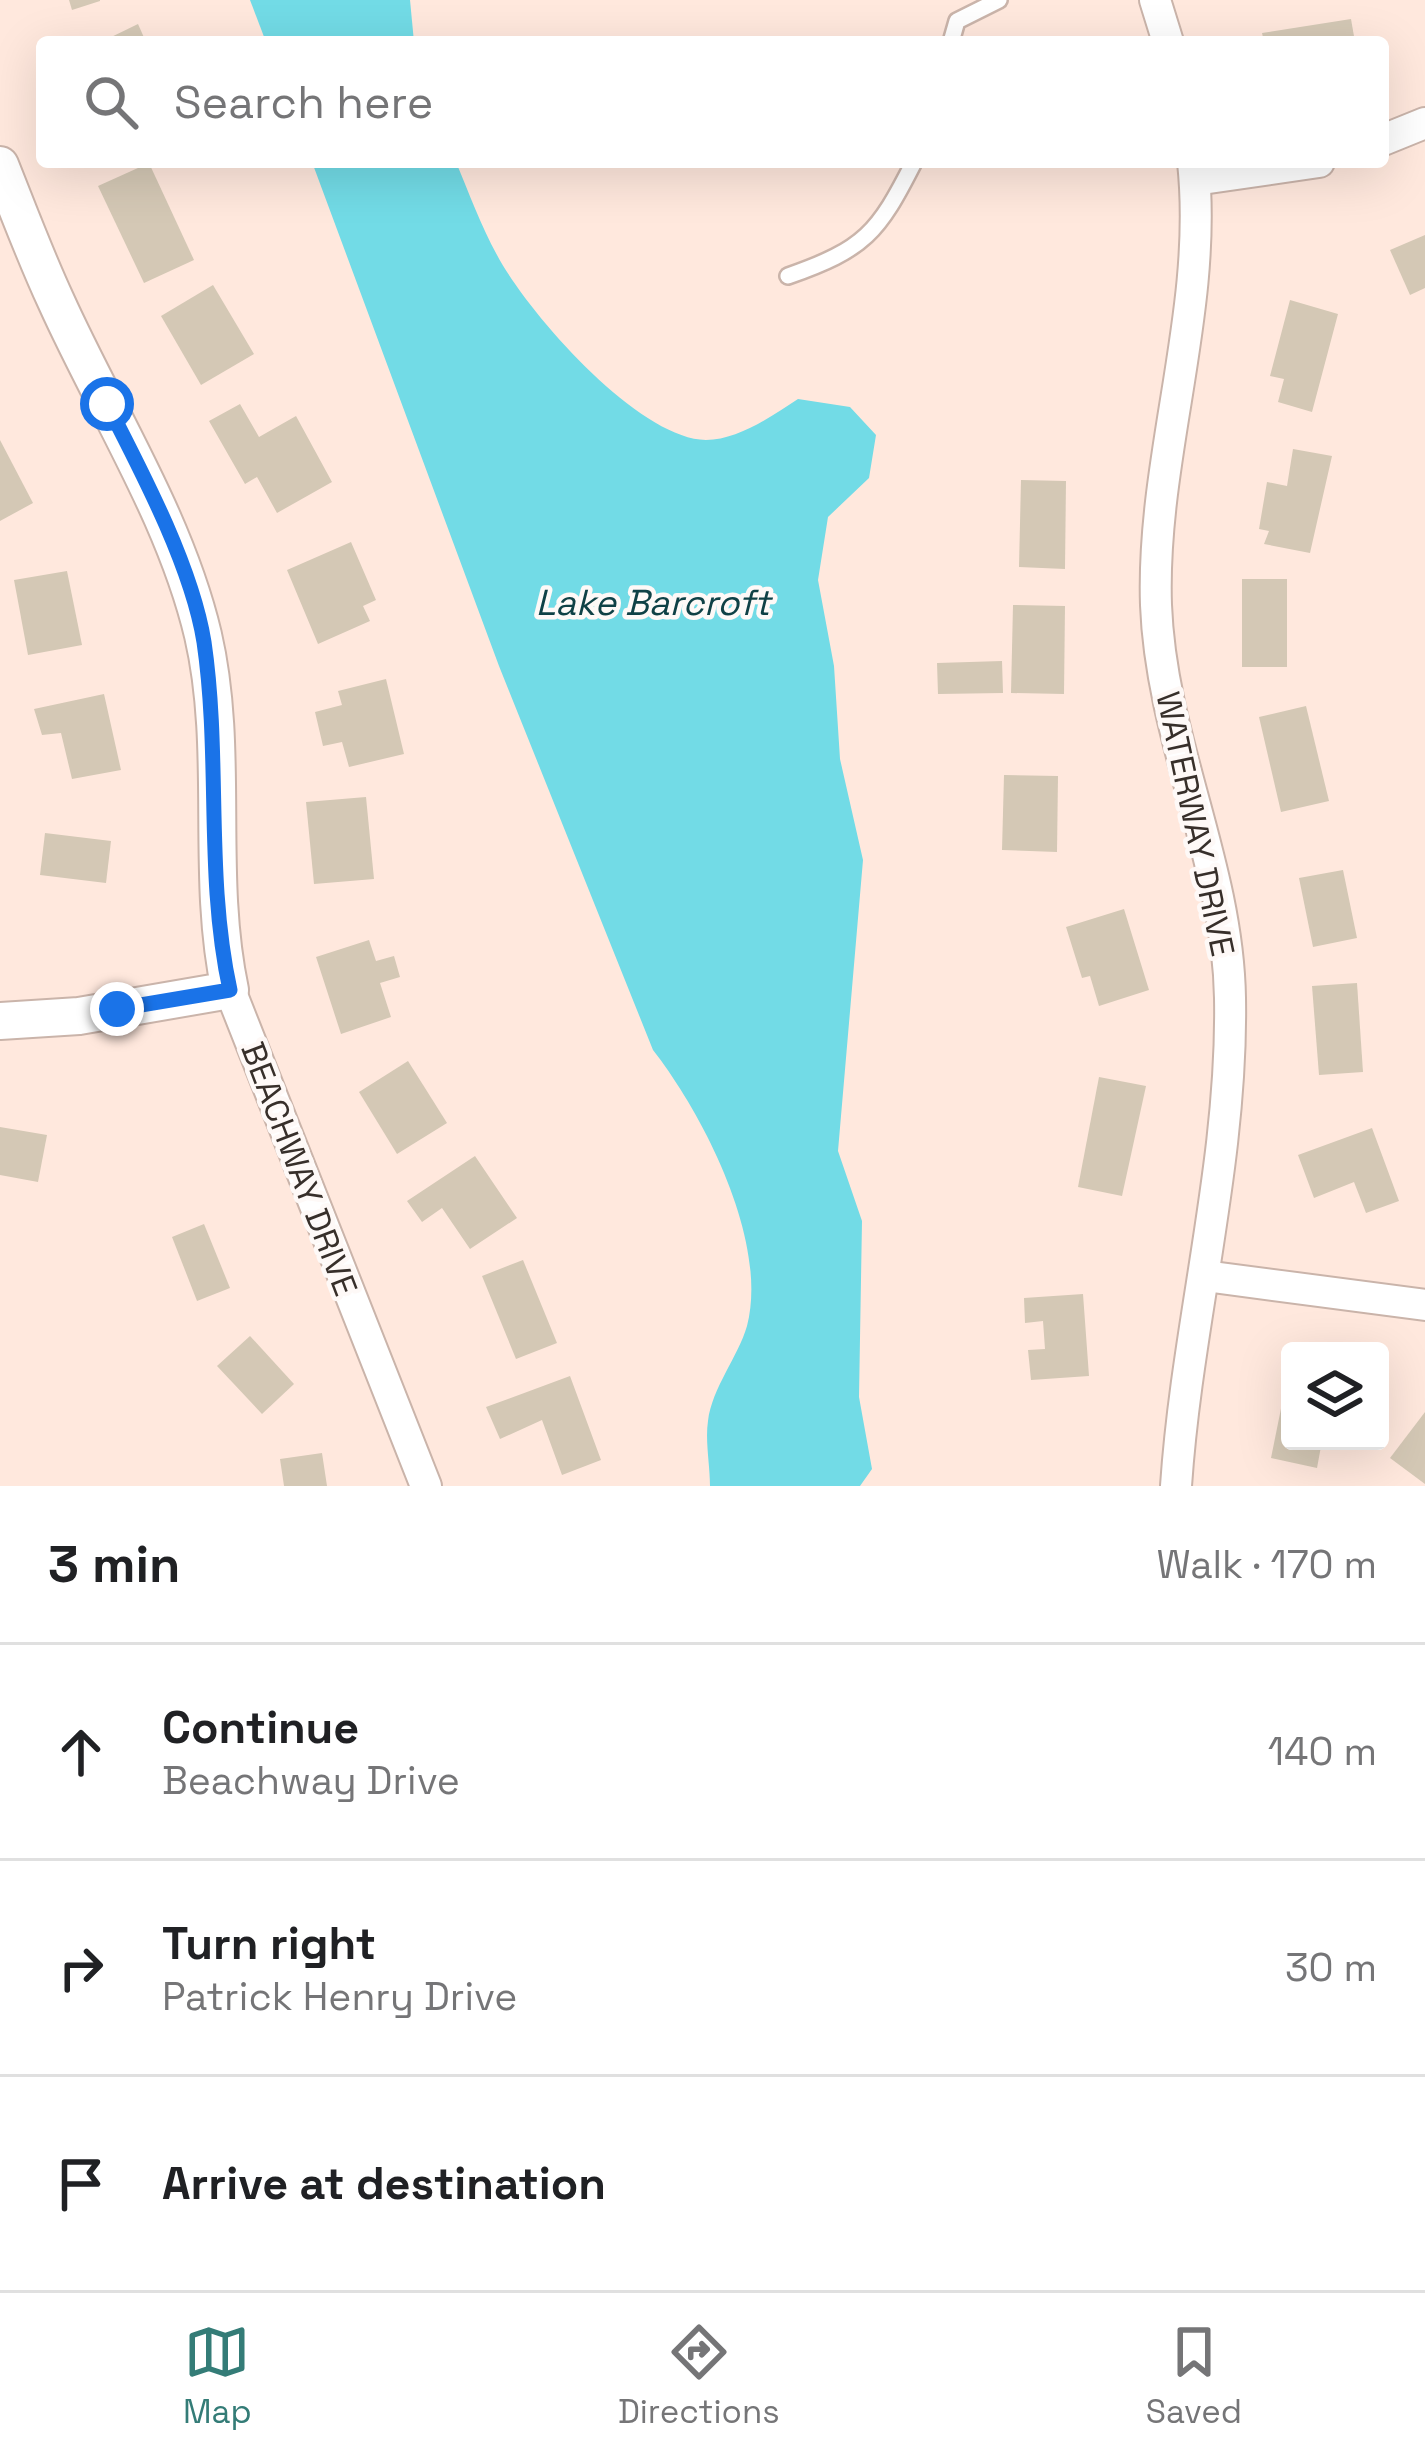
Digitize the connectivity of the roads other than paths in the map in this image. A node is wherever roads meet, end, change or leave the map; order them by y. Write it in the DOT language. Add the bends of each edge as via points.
graph roads {
  1 [pos="999,0"];
  2 [pos="1155,0"];
  3 [pos="953,36"];
  4 [pos="1166,36"];
  5 [pos="1425,123"];
  6 [pos="1389,138"];
  7 [pos="0,165"];
  8 [pos="911,168"];
  9 [pos="1236,168"];
  10 [pos="1194,171"];
  11 [pos="788,275"];
  12 [pos="230,990"];
  13 [pos="0,1021"];
  14 [pos="1205,1276"];
  15 [pos="1425,1305"];
  16 [pos="426,1486"];
  17 [pos="1176,1486"];
  1 -- 3 [label="lane" via="957,21"];
  2 -- 4 [label="street"];
  5 -- 6 [label="street"];
  7 -- 12 [label="street, BEACHWAY DRIVE" via="178,560 203,636 217,915"];
  8 -- 11 [label="lane" via="883,223 840,258"];
  9 -- 10 [label="street"];
  10 -- 14 [label="street, WATERWAY DRIVE" via="1192,277 1156,604 1162,675 1209,858 1230,995"];
  12 -- 13 [label="street"];
  12 -- 16 [label="street, BEACHWAY DRIVE"];
  14 -- 15 [label="street"];
  14 -- 17 [label="street, WATERWAY DRIVE"];
}
